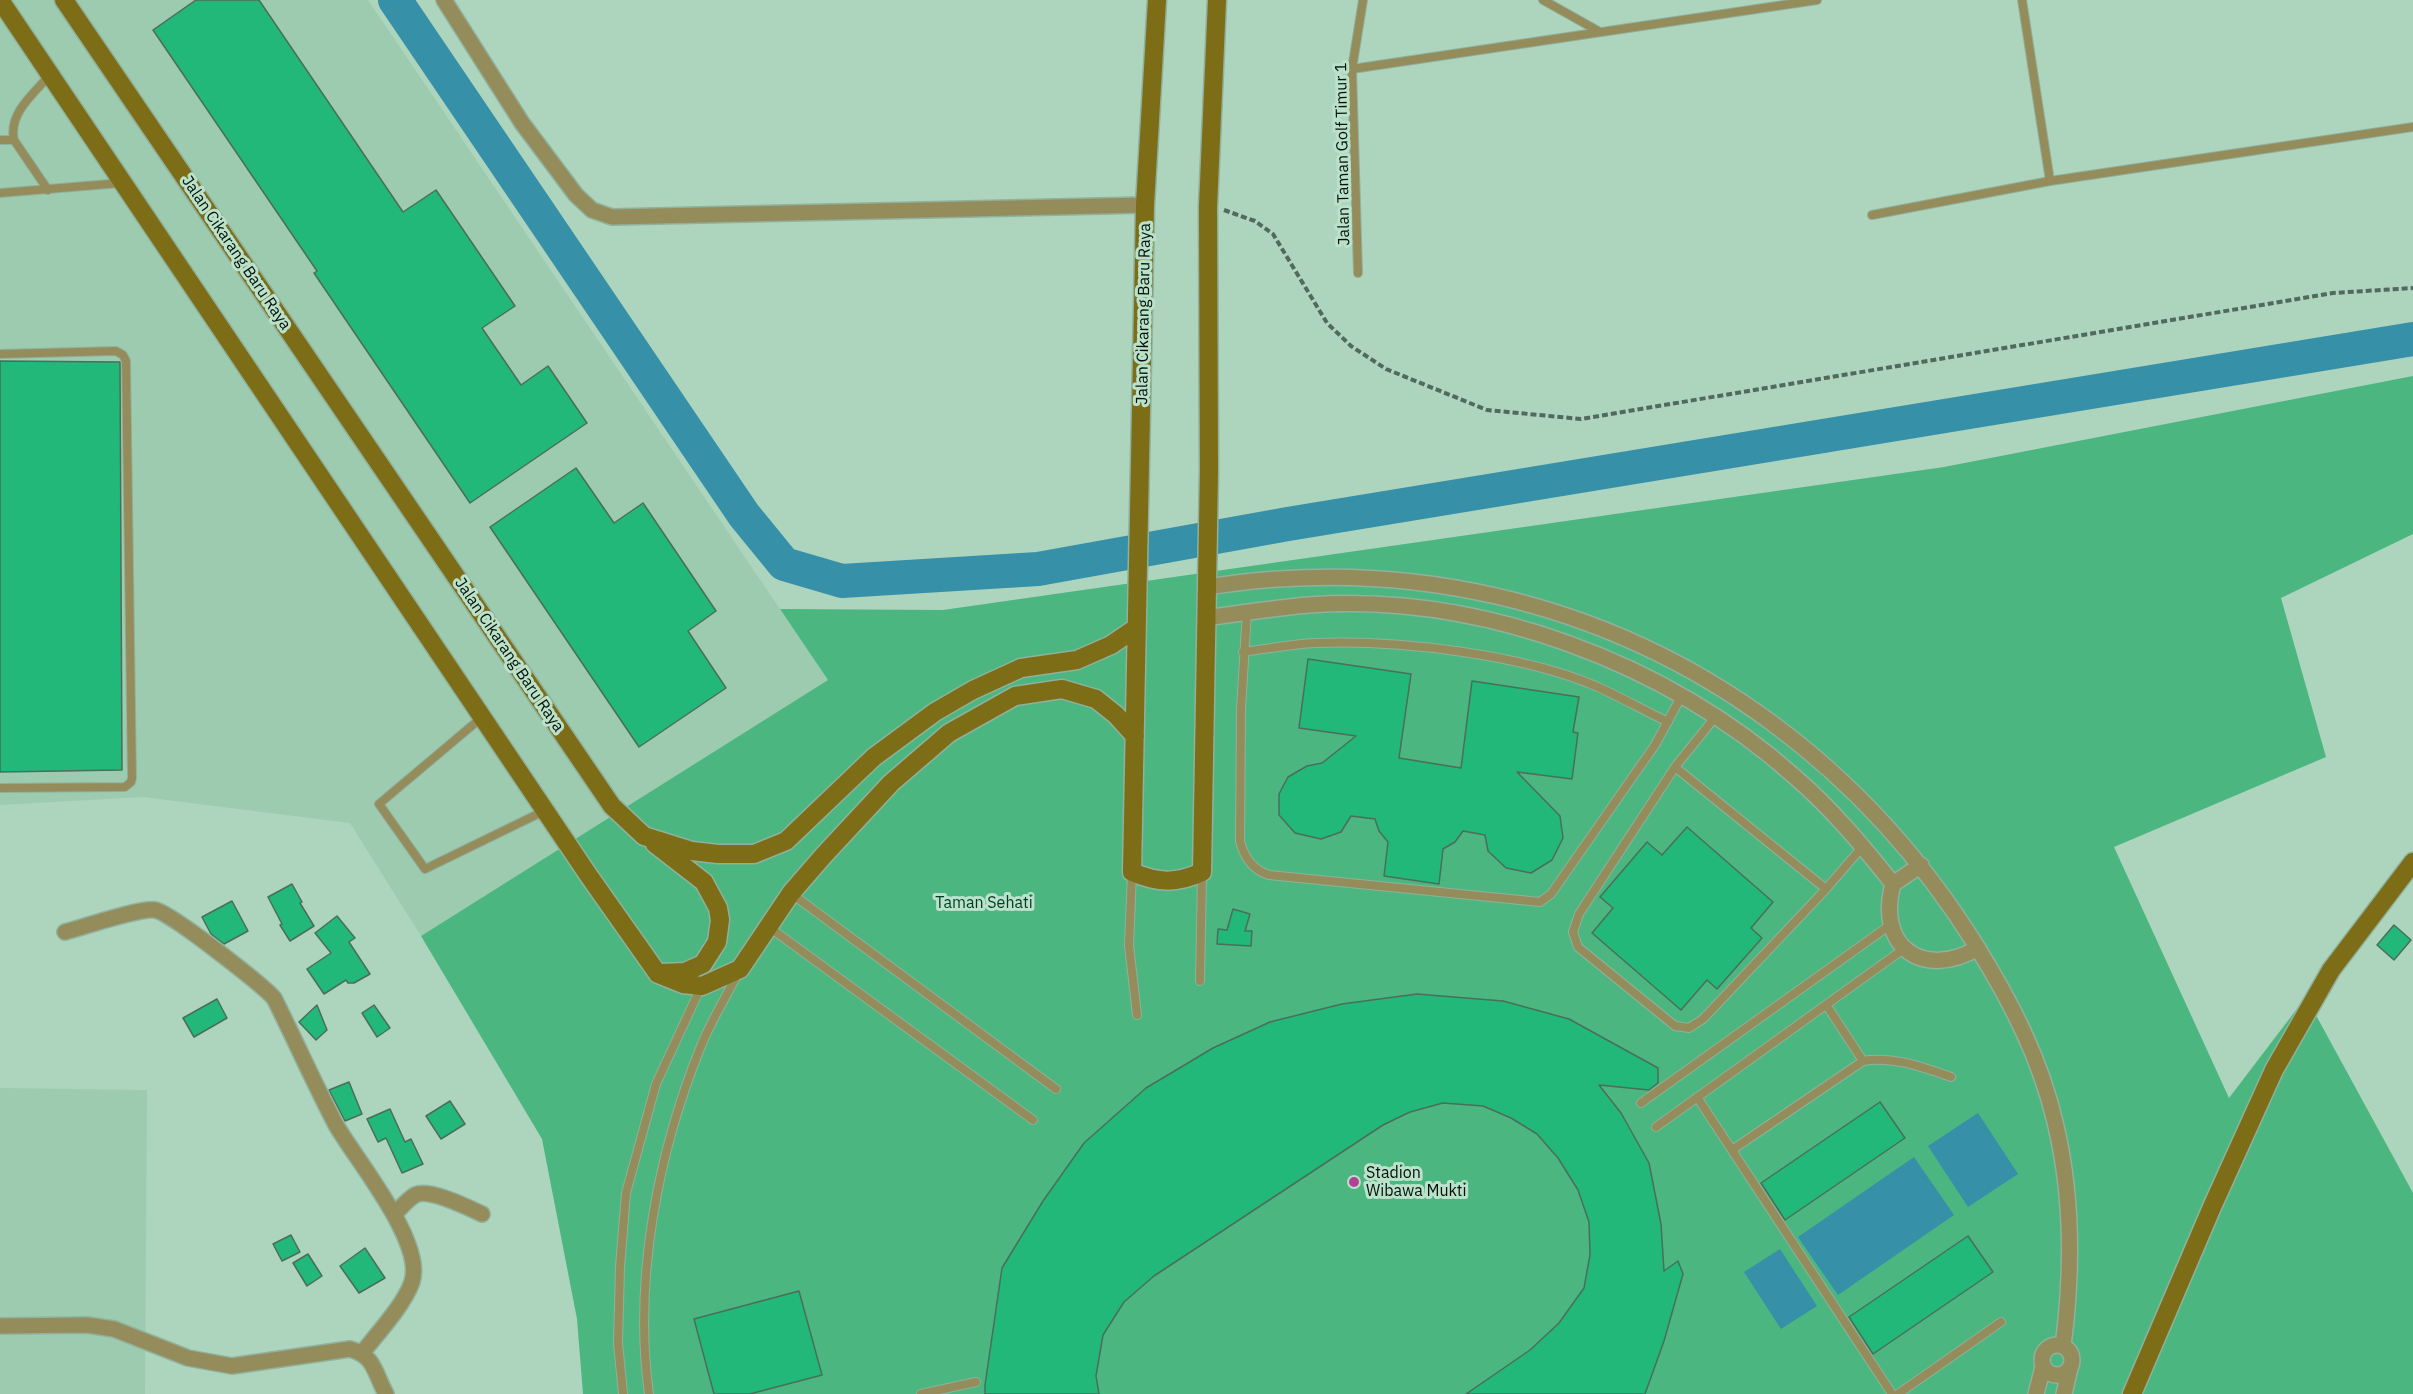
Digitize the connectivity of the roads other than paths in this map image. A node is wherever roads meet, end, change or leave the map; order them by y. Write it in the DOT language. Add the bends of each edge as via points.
graph roads {
  1 [pos="0,0"];
  2 [pos="64,0"];
  3 [pos="444,0"];
  4 [pos="1157,0"];
  5 [pos="1216,0"];
  6 [pos="1363,0"];
  7 [pos="1543,0"];
  8 [pos="1817,0"];
  9 [pos="2022,0"];
  10 [pos="1600,32"];
  11 [pos="1352,69"];
  12 [pos="50,75"];
  13 [pos="2413,127"];
  14 [pos="0,140"];
  15 [pos="14,140"];
  16 [pos="2050,181"];
  17 [pos="123,183"];
  18 [pos="48,190"];
  19 [pos="0,193"];
  20 [pos="1145,205"];
  21 [pos="1872,214"];
  22 [pos="1358,273"];
  23 [pos="0,354"];
  24 [pos="1206,587"];
  25 [pos="1247,611"];
  26 [pos="1206,618"];
  27 [pos="1136,628"];
  28 [pos="1243,652"];
  29 [pos="1682,695"];
  30 [pos="1716,716"];
  31 [pos="483,717"];
  32 [pos="1668,722"];
  33 [pos="1135,736"];
  34 [pos="1675,767"];
  35 [pos="0,788"];
  36 [pos="545,810"];
  37 [pos="644,836"];
  38 [pos="1863,846"];
  39 [pos="2413,862"];
  40 [pos="1921,865"];
  41 [pos="1132,872"];
  42 [pos="1202,872"];
  43 [pos="1893,884"];
  44 [pos="1826,889"];
  45 [pos="791,893"];
  46 [pos="1890,925"];
  47 [pos="768,927"];
  48 [pos="65,932"];
  49 [pos="1905,948"];
  50 [pos="1978,948"];
  51 [pos="740,969"];
  52 [pos="658,974"];
  53 [pos="1200,981"];
  54 [pos="702,986"];
  55 [pos="1827,1006"];
  56 [pos="1137,1015"];
  57 [pos="1863,1061"];
  58 [pos="1951,1077"];
  59 [pos="1056,1089"];
  60 [pos="1697,1097"];
  61 [pos="1641,1103"];
  62 [pos="1033,1120"];
  63 [pos="1656,1127"];
  64 [pos="1732,1150"];
  65 [pos="394,1214"];
  66 [pos="482,1214"];
  67 [pos="2001,1322"];
  68 [pos="0,1326"];
  69 [pos="2063,1346"];
  70 [pos="362,1353"];
  71 [pos="2043,1367"];
  72 [pos="2070,1368"];
  73 [pos="976,1382"];
  74 [pos="386,1394"];
  75 [pos="623,1394"];
  76 [pos="649,1394"];
  77 [pos="921,1394"];
  78 [pos="1892,1394"];
  79 [pos="1898,1394"];
  80 [pos="2036,1394"];
  81 [pos="2064,1394"];
  82 [pos="2132,1394"];
  1 -- 12 [label="main road"];
  2 -- 37 [label="main road, Jalan Cikarang Baru Raya" via="612,806"];
  3 -- 20 [label="street" via="522,123 576,195 592,210 612,217"];
  4 -- 20 [label="main road, Jalan Cikarang Baru Raya"];
  5 -- 24 [label="main road" via="1208,207"];
  6 -- 11 [label="lane, Jalan Taman Golf Timur 1"];
  7 -- 10 [label="lane"];
  8 -- 10 [label="lane"];
  9 -- 16 [label="lane"];
  10 -- 11 [label="lane"];
  11 -- 22 [label="lane, Jalan Taman Golf Timur 1"];
  12 -- 15 [label="lane" via="19,111"];
  12 -- 17 [label="main road"];
  13 -- 16 [label="lane"];
  14 -- 15 [label="lane"];
  15 -- 18 [label="lane"];
  16 -- 21 [label="lane"];
  17 -- 18 [label="lane"];
  17 -- 31 [label="main road"];
  18 -- 19 [label="lane"];
  20 -- 27 [label="main road, Jalan Cikarang Baru Raya"];
  23 -- 35 [label="lane" via="116,351 126,361 132,778 125,787"];
  24 -- 26 [label="main road"];
  24 -- 40 [label="street" via="1289,578 1352,577 1424,583 1496,596 1566,616 1634,642 1700,675 1761,714 1820,759"];
  25 -- 26 [label="street"];
  25 -- 28 [label="lane"];
  25 -- 29 [label="street" via="1375,605 1503,624 1564,642"];
  26 -- 42 [label="main road"];
  27 -- 33 [label="main road, Jalan Cikarang Baru Raya"];
  27 -- 37 [label="main road, Jalan Cikarang Baru Raya" via="1111,645 1077,660 1021,668 935,712 874,757 786,841 754,854 718,854 692,851"];
  28 -- 32 [label="lane" via="1315,643 1431,648 1530,665 1597,687"];
  28 -- 32 [label="lane" via="1240,841 1248,860 1259,872 1269,875 1540,902 1556,888"];
  29 -- 30 [label="street"];
  29 -- 32 [label="lane"];
  30 -- 34 [label="lane"];
  30 -- 38 [label="street" via="1794,776"];
  31 -- 36 [label="main road"];
  31 -- 36 [label="lane" via="380,804 425,869"];
  33 -- 41 [label="main road, Jalan Cikarang Baru Raya"];
  33 -- 45 [label="main road" via="1096,699 1062,689 1016,696 949,733 891,783"];
  34 -- 44 [label="lane"];
  34 -- 44 [label="lane" via="1579,914 1573,932 1578,947 1666,1019 1675,1026 1689,1028 1703,1019"];
  36 -- 52 [label="main road"];
  37 -- 52 [label="main road" via="704,882 720,920 717,942 703,964 685,972"];
  38 -- 43 [label="street"];
  38 -- 44 [label="lane"];
  39 -- 82 [label="main road" via="2331,970 2274,1070"];
  40 -- 43 [label="street"];
  40 -- 50 [label="street"];
  41 -- 42 [label="main road" via="1167,882 1185,880"];
  41 -- 56 [label="lane, Jalan Cikarang Baru Raya" via="1129,945"];
  42 -- 53 [label="lane"];
  43 -- 46 [label="street" via="1888,910"];
  45 -- 47 [label="main road"];
  45 -- 59 [label="lane"];
  46 -- 49 [label="street"];
  46 -- 61 [label="lane"];
  47 -- 51 [label="main road"];
  47 -- 62 [label="lane"];
  48 -- 65 [label="street" via="156,910 261,984 274,998 337,1125"];
  49 -- 50 [label="street" via="1922,959 1942,962 1961,958"];
  49 -- 55 [label="lane"];
  50 -- 69 [label="street" via="2031,1048 2061,1148 2071,1233"];
  51 -- 54 [label="main road"];
  51 -- 76 [label="lane" via="698,1054 673,1124 654,1207 645,1291"];
  52 -- 54 [label="main road" via="683,984"];
  54 -- 75 [label="lane" via="656,1084 626,1193 618,1343"];
  55 -- 57 [label="lane"];
  55 -- 60 [label="lane"];
  57 -- 58 [label="lane" via="1906,1062"];
  57 -- 64 [label="lane"];
  60 -- 63 [label="lane"];
  60 -- 64 [label="lane"];
  64 -- 78 [label="lane"];
  65 -- 66 [label="street" via="417,1194 458,1202"];
  65 -- 70 [label="street" via="413,1263 412,1282 389,1320"];
  67 -- 79 [label="lane"];
  68 -- 70 [label="street" via="87,1325 114,1329 188,1358 232,1366 350,1349"];
  69 -- 71 [label="street" via="2052,1345 2044,1351"];
  69 -- 72 [label="street" via="2071,1353"];
  70 -- 74 [label="street" via="369,1358"];
  71 -- 72 [label="street" via="2056,1376"];
  71 -- 80 [label="street"];
  72 -- 81 [label="street"];
  73 -- 77 [label="lane"];
}
